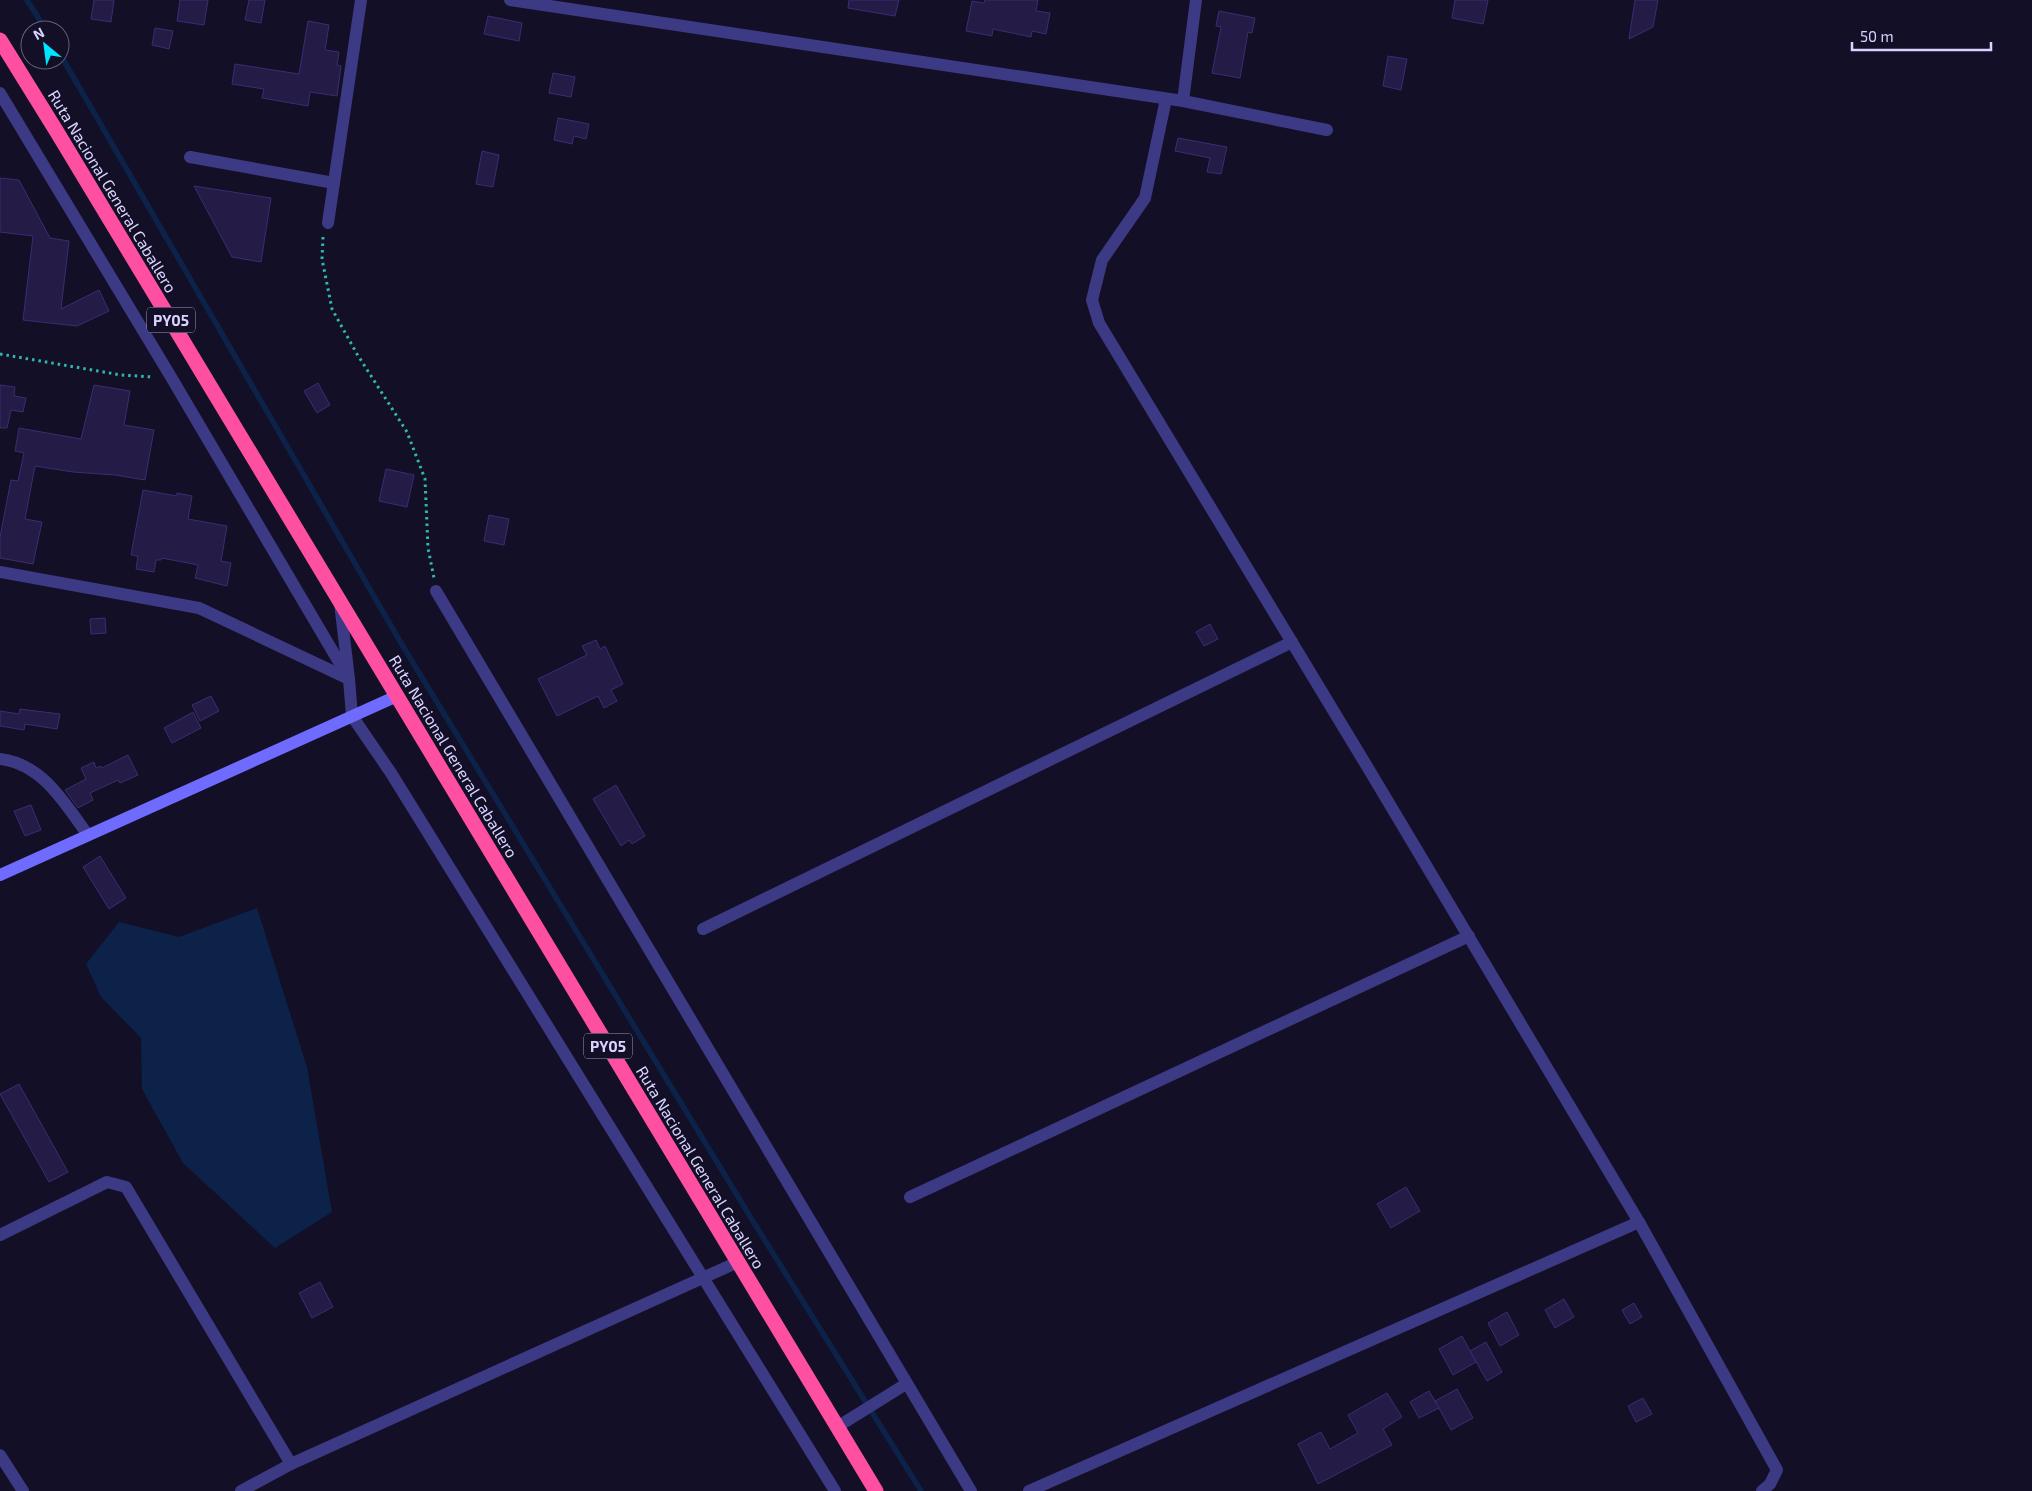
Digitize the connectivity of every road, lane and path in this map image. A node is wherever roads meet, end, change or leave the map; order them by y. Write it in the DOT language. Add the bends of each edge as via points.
graph roads {
  1 [pos="360,0"];
  2 [pos="510,0"];
  3 [pos="1196,0"];
  4 [pos="0,40"];
  5 [pos="0,93"];
  6 [pos="1166,99"];
  7 [pos="1183,101"];
  8 [pos="1327,130"];
  9 [pos="190,157"];
  10 [pos="334,183"];
  11 [pos="328,223"];
  12 [pos="0,354"];
  13 [pos="172,377"];
  14 [pos="0,572"];
  15 [pos="436,590"];
  16 [pos="340,601"];
  17 [pos="1292,642"];
  18 [pos="349,680"];
  19 [pos="397,696"];
  20 [pos="352,716"];
  21 [pos="0,759"];
  22 [pos="88,835"];
  23 [pos="0,875"];
  24 [pos="703,929"];
  25 [pos="1469,936"];
  26 [pos="910,1197"];
  27 [pos="1639,1222"];
  28 [pos="0,1235"];
  29 [pos="738,1262"];
  30 [pos="703,1278"];
  31 [pos="906,1384"];
  32 [pos="837,1427"];
  33 [pos="0,1455"];
  34 [pos="291,1464"];
  35 [pos="23,1491"];
  36 [pos="241,1491"];
  37 [pos="835,1491"];
  38 [pos="876,1491"];
  39 [pos="971,1491"];
  40 [pos="1030,1491"];
  41 [pos="1762,1491"];
  1 -- 10 [label="street"];
  2 -- 6 [label="street"];
  3 -- 7 [label="street"];
  4 -- 16 [label="highway, Ruta Nacional General Caballero / PY05"];
  5 -- 13 [label="street"];
  6 -- 7 [label="street"];
  6 -- 17 [label="street" via="1145,198 1102,260 1092,300 1099,323"];
  7 -- 8 [label="street"];
  9 -- 10 [label="street"];
  10 -- 11 [label="street"];
  11 -- 15 [label="path" via="322,259 332,309 407,432 425,479 428,548"];
  12 -- 13 [label="path" via="121,375"];
  13 -- 18 [label="street"];
  14 -- 18 [label="street" via="199,608"];
  15 -- 31 [label="street"];
  16 -- 18 [label="street"];
  16 -- 19 [label="highway, Ruta Nacional General Caballero / PY05"];
  17 -- 24 [label="street"];
  17 -- 25 [label="street"];
  18 -- 20 [label="street"];
  19 -- 20 [label="street"];
  19 -- 29 [label="highway, Ruta Nacional General Caballero / PY05"];
  20 -- 22 [label="street"];
  20 -- 30 [label="street" via="392,773"];
  21 -- 22 [label="street" via="24,765 49,783"];
  22 -- 23 [label="street"];
  25 -- 26 [label="street"];
  25 -- 27 [label="street"];
  27 -- 40 [label="street"];
  27 -- 41 [label="street" via="1777,1470"];
  28 -- 34 [label="street" via="108,1182 126,1187"];
  29 -- 30 [label="street"];
  29 -- 32 [label="highway, Ruta Nacional General Caballero / PY05"];
  30 -- 34 [label="street"];
  30 -- 37 [label="street"];
  31 -- 32 [label="street"];
  31 -- 39 [label="street"];
  32 -- 38 [label="highway, Ruta Nacional General Caballero / PY05"];
  33 -- 35 [label="street"];
  34 -- 36 [label="street"];
}
